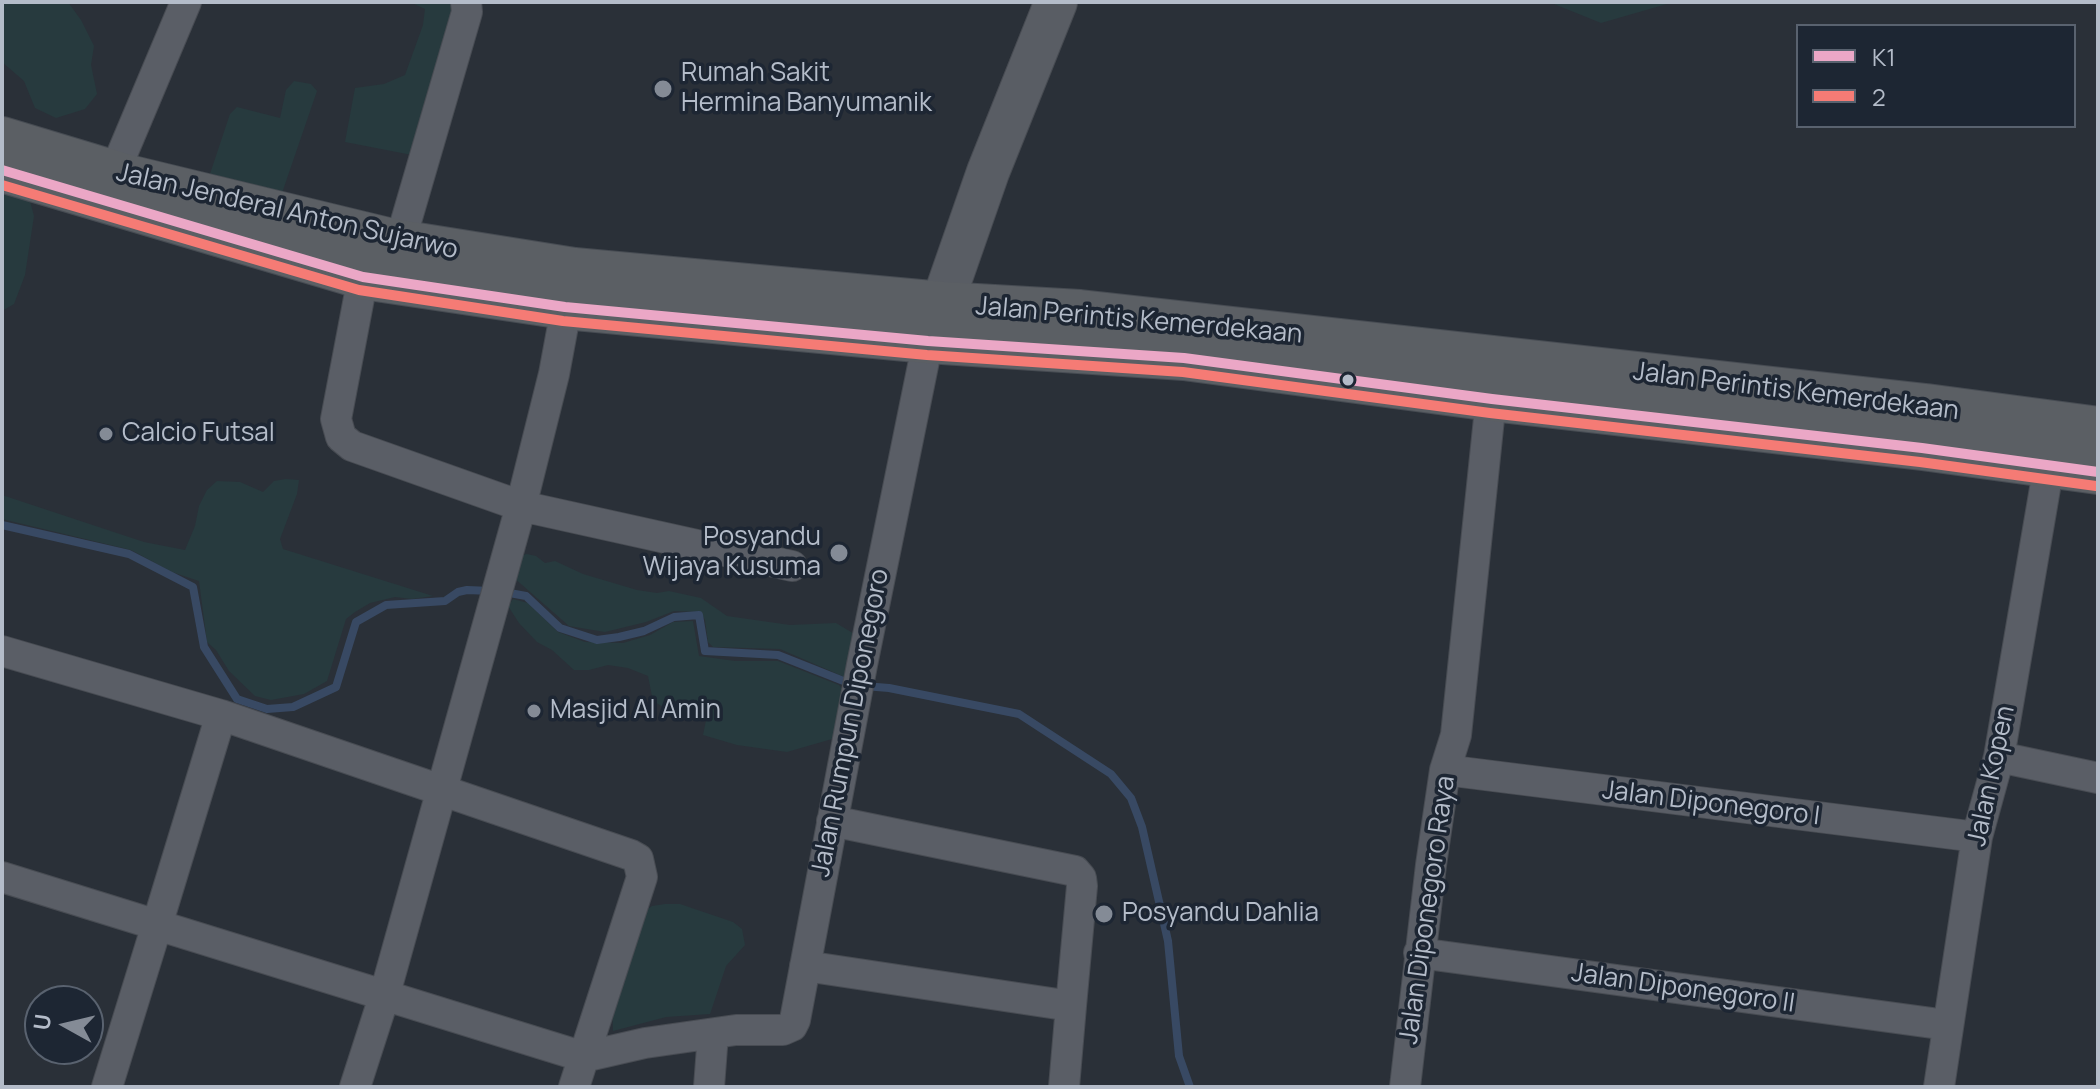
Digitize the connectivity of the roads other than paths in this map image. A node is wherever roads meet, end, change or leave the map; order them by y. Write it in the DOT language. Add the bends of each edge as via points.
graph roads {
  1 [pos="186,2"];
  2 [pos="466,2"];
  3 [pos="1056,2"];
  4 [pos="2,139"];
  5 [pos="2,170"];
  6 [pos="114,173"];
  7 [pos="400,242"];
  8 [pos="363,277"];
  9 [pos="570,289"];
  10 [pos="933,315"];
  11 [pos="1493,379"];
  12 [pos="1924,427"];
  13 [pos="2098,429"];
  14 [pos="2049,465"];
  15 [pos="2098,472"];
  16 [pos="521,506"];
  17 [pos="792,566"];
  18 [pos="2,651"];
  19 [pos="221,715"];
  20 [pos="1999,757"];
  21 [pos="1453,772"];
  22 [pos="2098,778"];
  23 [pos="443,789"];
  24 [pos="832,821"];
  25 [pos="1977,837"];
  26 [pos="2,877"];
  27 [pos="157,925"];
  28 [pos="1429,954"];
  29 [pos="805,966"];
  30 [pos="384,997"];
  31 [pos="1071,1006"];
  32 [pos="1947,1025"];
  33 [pos="713,1034"];
  34 [pos="584,1057"];
  35 [pos="107,1087"];
  36 [pos="355,1087"];
  37 [pos="574,1087"];
  38 [pos="709,1087"];
  39 [pos="1064,1087"];
  40 [pos="1405,1087"];
  41 [pos="1423,1087"];
  42 [pos="1939,1087"];
  1 -- 6 [label="street"];
  2 -- 7 [label="street"];
  3 -- 10 [label="main road"];
  4 -- 6 [label="highway, Jalan Jenderal Anton Sujarwo"];
  5 -- 8 [label="highway, Jalan Jenderal Anton Sujarwo"];
  6 -- 7 [label="highway, Jalan Jenderal Anton Sujarwo"];
  7 -- 9 [label="highway, Jalan Jenderal Anton Sujarwo"];
  8 -- 9 [label="highway, Jalan Jenderal Anton Sujarwo"];
  8 -- 16 [label="street" via="336,419 341,437 352,446"];
  9 -- 10 [label="highway, Jalan Jenderal Anton Sujarwo"];
  9 -- 16 [label="street"];
  10 -- 11 [label="highway, Jalan Perintis Kemerdekaan" via="1184,358"];
  10 -- 24 [label="street, Jalan Rumpun Diponegoro"];
  11 -- 12 [label="highway, Jalan Perintis Kemerdekaan"];
  11 -- 21 [label="street, Jalan Diponegoro Raya"];
  12 -- 13 [label="highway, Jalan Perintis Kemerdekaan"];
  12 -- 14 [label="highway, Jalan Perintis Kemerdekaan"];
  14 -- 15 [label="highway, Jalan Perintis Kemerdekaan"];
  14 -- 20 [label="street, Jalan Kopen"];
  16 -- 17 [label="street"];
  16 -- 23 [label="street"];
  18 -- 19 [label="street"];
  19 -- 23 [label="street"];
  19 -- 27 [label="street"];
  20 -- 22 [label="street"];
  20 -- 25 [label="street, Jalan Kopen"];
  21 -- 25 [label="street, Jalan Diponegoro I"];
  21 -- 28 [label="street, Jalan Diponegoro Raya"];
  23 -- 30 [label="street"];
  23 -- 34 [label="street" via="638,859 642,877"];
  24 -- 29 [label="street, Jalan Rumpun Diponegoro"];
  24 -- 31 [label="street" via="1075,871 1082,886"];
  25 -- 32 [label="street, Jalan Kopen"];
  26 -- 27 [label="street"];
  27 -- 30 [label="street"];
  27 -- 35 [label="street"];
  28 -- 32 [label="street, Jalan Diponegoro II"];
  28 -- 40 [label="street, Jalan Diponegoro Raya"];
  28 -- 41 [label="street, Jalan Diponegoro Raya"];
  29 -- 31 [label="street"];
  29 -- 33 [label="street, Jalan Rumpun Diponegoro" via="792,1026"];
  30 -- 34 [label="street"];
  30 -- 36 [label="street"];
  31 -- 39 [label="street"];
  32 -- 42 [label="street, Jalan Kopen"];
  33 -- 34 [label="street, Jalan Rumpun Diponegoro"];
  33 -- 38 [label="street"];
  34 -- 37 [label="street"];
}
